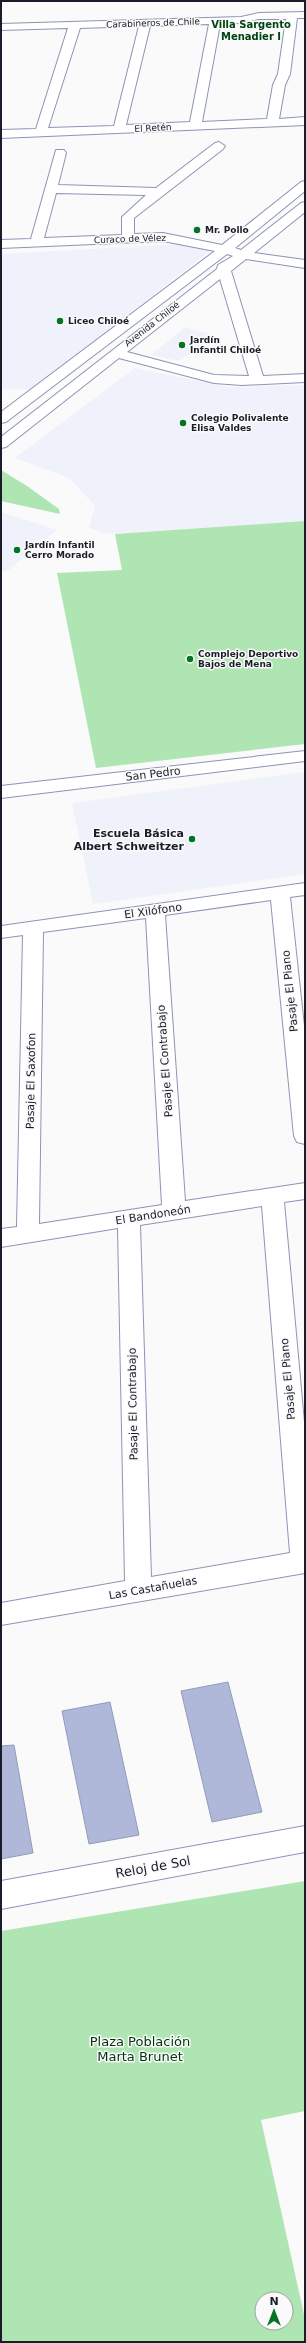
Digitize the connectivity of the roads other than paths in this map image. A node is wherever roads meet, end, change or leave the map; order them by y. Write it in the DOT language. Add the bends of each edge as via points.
graph roads {
  1 [pos="305,15"];
  2 [pos="292,16"];
  3 [pos="215,21"];
  4 [pos="145,23"];
  5 [pos="75,25"];
  6 [pos="1,28"];
  7 [pos="305,121"];
  8 [pos="272,122"];
  9 [pos="195,126"];
  10 [pos="119,129"];
  11 [pos="41,132"];
  12 [pos="1,134"];
  13 [pos="219,146"];
  14 [pos="60,153"];
  15 [pos="305,184"];
  16 [pos="51,189"];
  17 [pos="160,192"];
  18 [pos="305,206"];
  19 [pos="128,238"];
  20 [pos="36,242"];
  21 [pos="1,244"];
  22 [pos="224,250"];
  23 [pos="242,254"];
  24 [pos="305,264"];
  25 [pos="224,268"];
  26 [pos="115,353"];
  27 [pos="305,378"];
  28 [pos="257,380"];
  29 [pos="1,419"];
  30 [pos="1,444"];
  31 [pos="305,756"];
  32 [pos="1,792"];
  33 [pos="305,889"];
  34 [pos="280,893"];
  35 [pos="155,910"];
  36 [pos="33,928"];
  37 [pos="1,932"];
  38 [pos="305,1136"];
  39 [pos="305,1191"];
  40 [pos="272,1196"];
  41 [pos="174,1211"];
  42 [pos="129,1218"];
  43 [pos="28,1234"];
  44 [pos="1,1238"];
  45 [pos="304,1562"];
  46 [pos="138,1590"];
  47 [pos="1,1614"];
  48 [pos="305,1839"];
  49 [pos="1,1895"];
  1 -- 2 [label="street, Carabineros de Chile"];
  2 -- 3 [label="street, Carabineros de Chile" via="256,11 245,20"];
  2 -- 8 [label="street" via="284,74"];
  3 -- 4 [label="street, Carabineros de Chile"];
  3 -- 9 [label="street"];
  4 -- 5 [label="street, Carabineros de Chile"];
  4 -- 10 [label="street"];
  5 -- 6 [label="street, Carabineros de Chile"];
  5 -- 11 [label="street"];
  7 -- 8 [label="street, El Retén"];
  8 -- 9 [label="street, El Retén"];
  9 -- 10 [label="street, El Retén"];
  10 -- 11 [label="street, El Retén"];
  11 -- 12 [label="street, El Retén"];
  13 -- 17 [label="street"];
  14 -- 16 [label="street"];
  15 -- 22 [label="street, Avenida Chiloé"];
  16 -- 17 [label="street"];
  16 -- 20 [label="street"];
  17 -- 19 [label="street" via="128,217"];
  18 -- 23 [label="street, Avenida Chiloé"];
  19 -- 20 [label="street, Curaco de Vélez"];
  19 -- 22 [label="street, Curaco de Vélez" via="173,238"];
  20 -- 21 [label="street, Curaco de Vélez"];
  22 -- 23 [label="street, Curaco de Vélez"];
  22 -- 29 [label="street, Avenida Chiloé"];
  23 -- 24 [label="street, Curaco de Vélez" via="279,262"];
  23 -- 25 [label="street, Avenida Chiloé"];
  25 -- 26 [label="street, Avenida Chiloé"];
  25 -- 28 [label="street"];
  26 -- 28 [label="street" via="208,378"];
  26 -- 30 [label="street, Avenida Chiloé"];
  27 -- 28 [label="street"];
  31 -- 32 [label="street, San Pedro"];
  33 -- 34 [label="street, El Xilófono"];
  34 -- 35 [label="street, El Xilófono"];
  34 -- 38 [label="street, Pasaje El Piano"];
  35 -- 36 [label="street, El Xilófono"];
  35 -- 41 [label="street, Pasaje El Contrabajo"];
  36 -- 37 [label="street, El Xilófono"];
  36 -- 43 [label="street, Pasaje El Saxofon"];
  39 -- 40 [label="street, El Bandoneón"];
  40 -- 41 [label="street, El Bandoneón"];
  40 -- 45 [label="street, Pasaje El Piano"];
  41 -- 42 [label="street, El Bandoneón"];
  42 -- 43 [label="street, El Bandoneón"];
  42 -- 46 [label="street, Pasaje El Contrabajo"];
  43 -- 44 [label="street, El Bandoneón"];
  45 -- 46 [label="street, Las Castañuelas"];
  46 -- 47 [label="street, Las Castañuelas"];
  48 -- 49 [label="street, Reloj de Sol"];
}
